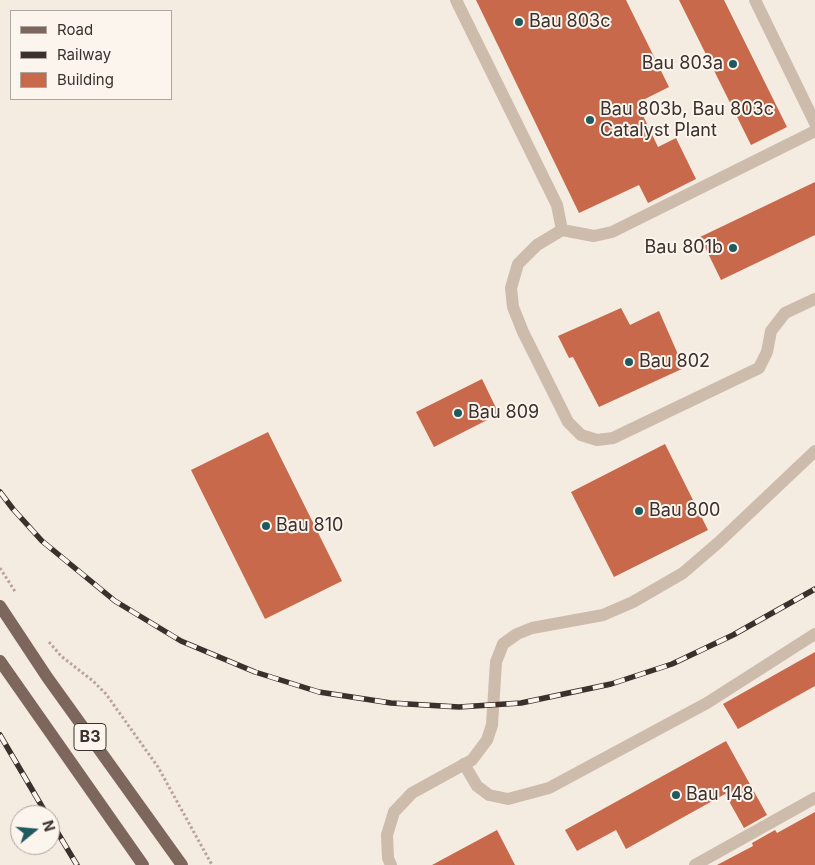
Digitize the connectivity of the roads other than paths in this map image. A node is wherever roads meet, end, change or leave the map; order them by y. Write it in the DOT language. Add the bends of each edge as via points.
graph roads {
  1 [pos="456,0"];
  2 [pos="755,0"];
  3 [pos="815,123"];
  4 [pos="815,131"];
  5 [pos="562,230"];
  6 [pos="815,299"];
  7 [pos="815,451"];
  8 [pos="0,606"];
  9 [pos="815,634"];
  10 [pos="0,661"];
  11 [pos="464,764"];
  12 [pos="815,798"];
  13 [pos="143,865"];
  14 [pos="182,865"];
  15 [pos="391,865"];
  16 [pos="695,865"];
  1 -- 5 [label="street" via="557,205"];
  2 -- 3 [label="street"];
  4 -- 5 [label="street" via="612,232 594,236"];
  5 -- 6 [label="street" via="537,245 518,264 511,288 513,307 568,422 582,435 597,440 614,438 759,368 767,352 771,331 785,313"];
  7 -- 11 [label="street" via="683,573 603,615 532,628 503,644 496,662 492,725 487,740 472,760"];
  8 -- 14 [label="main road, B3"];
  9 -- 11 [label="street" via="707,703 549,788 508,799 489,795 477,786"];
  10 -- 13 [label="main road, B3"];
  11 -- 15 [label="street" via="412,793 394,812 387,835"];
  12 -- 16 [label="street"];
}
